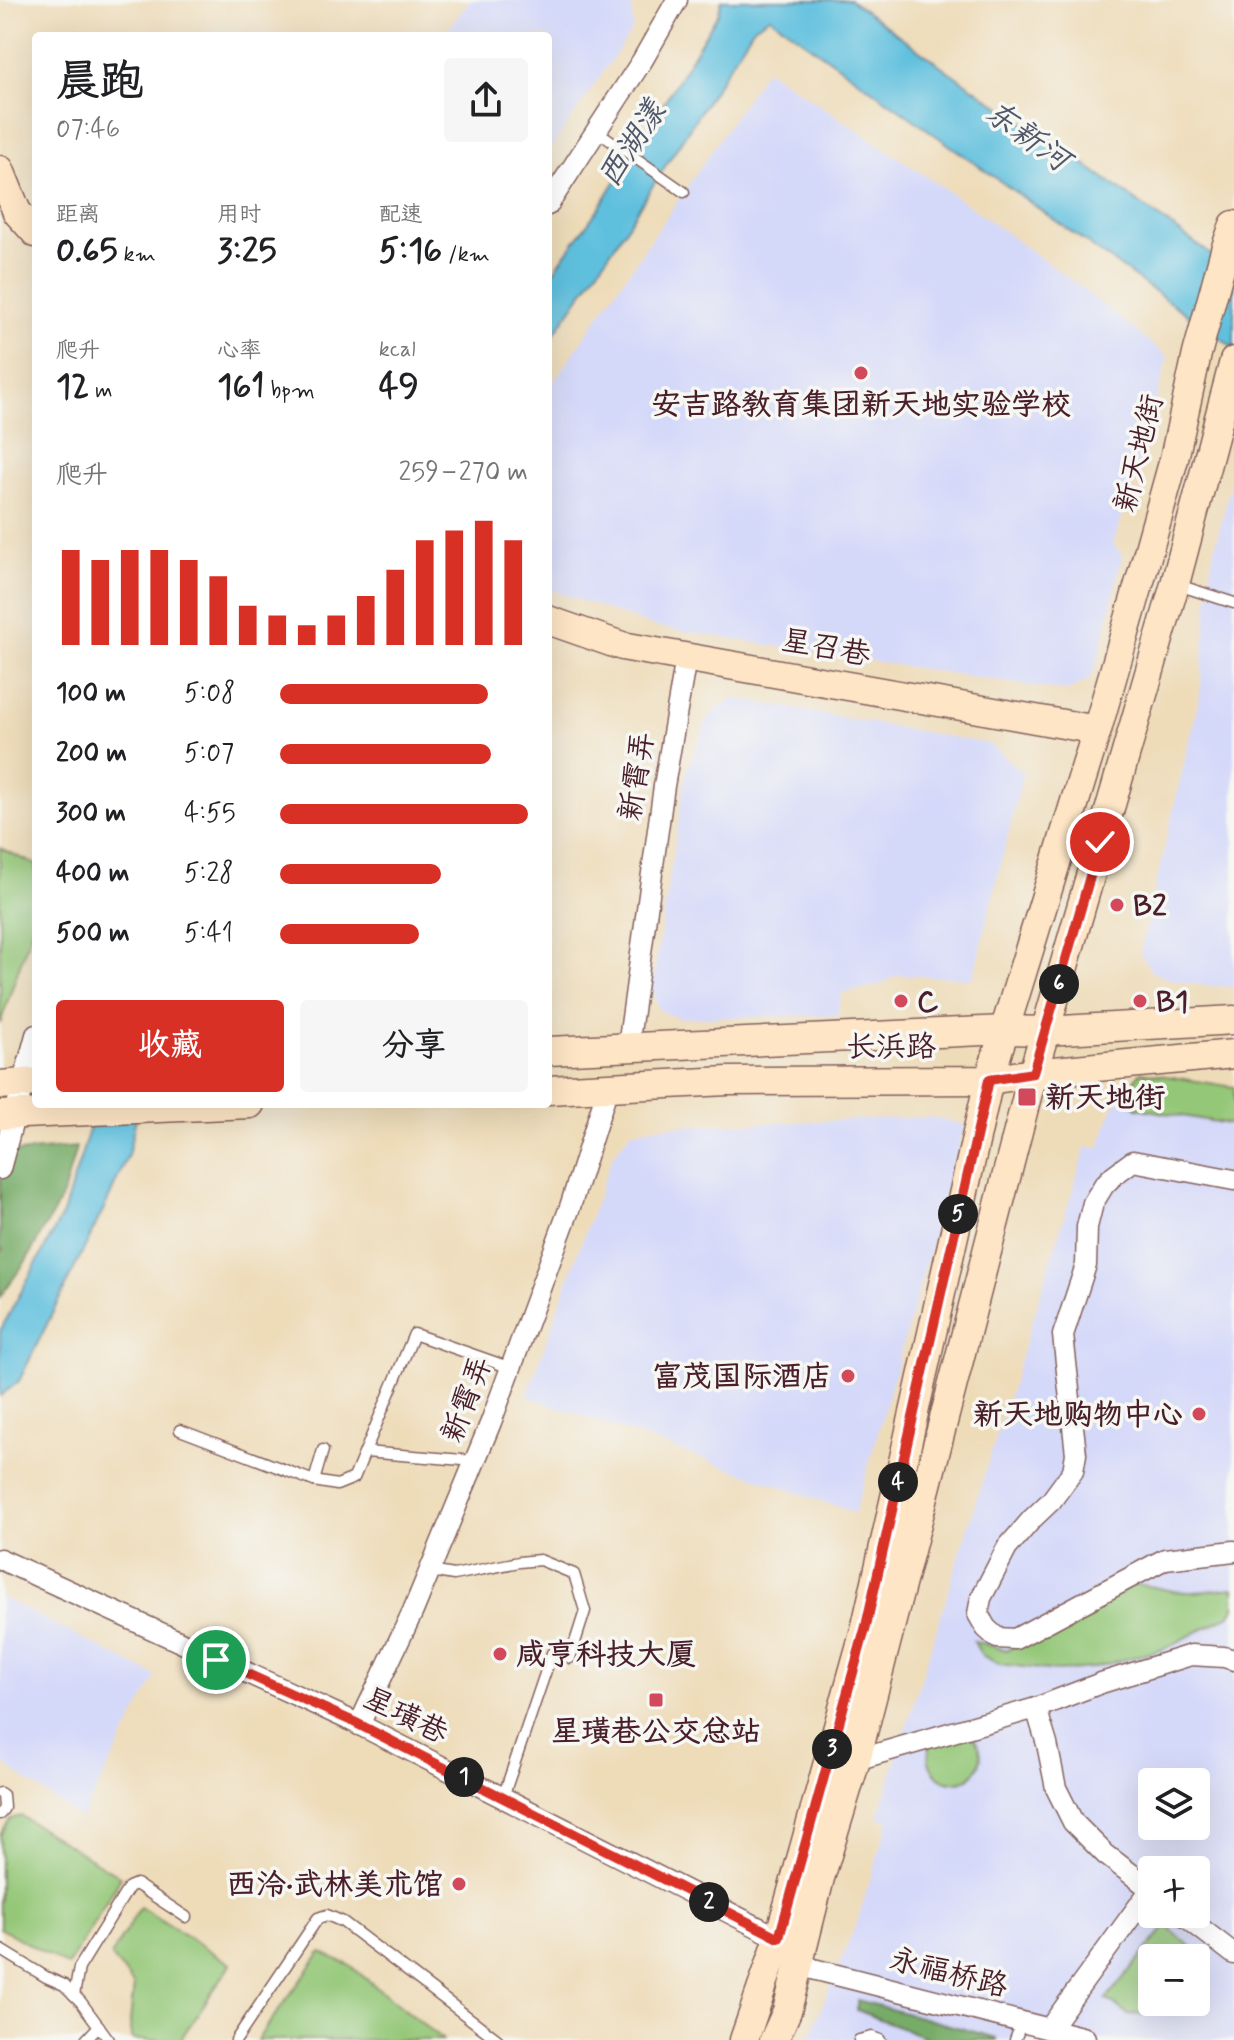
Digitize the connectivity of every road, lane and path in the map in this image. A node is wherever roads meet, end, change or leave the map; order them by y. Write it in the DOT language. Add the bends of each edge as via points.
graph roads {
  1 [pos="677,0"];
  2 [pos="603,135"];
  3 [pos="0,170"];
  4 [pos="684,192"];
  5 [pos="552,200"];
  6 [pos="32,229"];
  7 [pos="1229,237"];
  8 [pos="1234,363"];
  9 [pos="1175,584"];
  10 [pos="1234,603"];
  11 [pos="552,621"];
  12 [pos="686,658"];
  13 [pos="1097,730"];
  14 [pos="1234,1020"];
  15 [pos="1005,1030"];
  16 [pos="1045,1031"];
  17 [pos="32,1047"];
  18 [pos="628,1047"];
  19 [pos="552,1051"];
  20 [pos="1234,1054"];
  21 [pos="1033,1073"];
  22 [pos="989,1080"];
  23 [pos="20,1084"];
  24 [pos="608,1087"];
  25 [pos="552,1090"];
  26 [pos="166,1108"];
  27 [pos="8,1114"];
  28 [pos="0,1169"];
  29 [pos="1234,1180"];
  30 [pos="511,1368"];
  31 [pos="180,1430"];
  32 [pos="323,1450"];
  33 [pos="365,1452"];
  34 [pos="475,1461"];
  35 [pos="314,1481"];
  36 [pos="1234,1551"];
  37 [pos="0,1559"];
  38 [pos="430,1571"];
  39 [pos="552,1653"];
  40 [pos="570,1658"];
  41 [pos="1234,1660"];
  42 [pos="1036,1708"];
  43 [pos="359,1725"];
  44 [pos="856,1760"];
  45 [pos="0,1793"];
  46 [pos="503,1797"];
  47 [pos="0,1814"];
  48 [pos="1138,1880"];
  49 [pos="1138,1908"];
  50 [pos="186,1917"];
  51 [pos="1200,1928"];
  52 [pos="779,1938"];
  53 [pos="0,1949"];
  54 [pos="1234,1954"];
  55 [pos="806,1965"];
  56 [pos="74,1995"];
  57 [pos="99,2026"];
  58 [pos="1049,2029"];
  59 [pos="1019,2031"];
  60 [pos="1085,2038"];
  61 [pos="86,2040"];
  62 [pos="109,2040"];
  63 [pos="236,2040"];
  64 [pos="498,2040"];
  65 [pos="744,2040"];
  66 [pos="774,2040"];
  67 [pos="794,2040"];
  68 [pos="859,2040"];
  69 [pos="880,2040"];
  1 -- 2 [label="street"];
  2 -- 4 [label="lane"];
  2 -- 5 [label="street"];
  3 -- 6 [label="main road" via="17,212"];
  7 -- 13 [label="main road, 新天地街" via="1174,459"];
  8 -- 9 [label="main road"];
  9 -- 10 [label="lane"];
  9 -- 16 [label="main road"];
  11 -- 12 [label="main road, 星召巷" via="622,646"];
  12 -- 13 [label="main road, 星召巷"];
  12 -- 18 [label="street, 新霄弄"];
  13 -- 15 [label="main road, 新天地街"];
  14 -- 16 [label="main road, 长浜路"];
  15 -- 16 [label="main road, 长浜路"];
  15 -- 18 [label="main road, 长浜路"];
  15 -- 22 [label="main road, 新天地街"];
  16 -- 21 [label="main road"];
  17 -- 23 [label="street"];
  18 -- 19 [label="main road, 长浜路"];
  20 -- 21 [label="main road, 长浜路"];
  21 -- 22 [label="main road, 长浜路"];
  21 -- 44 [label="main road"];
  22 -- 24 [label="main road, 长浜路"];
  22 -- 52 [label="main road, 新天地街" via="866,1626"];
  23 -- 27 [label="street"];
  24 -- 25 [label="main road, 长浜路"];
  24 -- 30 [label="street, 新霄弄"];
  26 -- 27 [label="main road"];
  27 -- 28 [label="street"];
  29 -- 36 [label="street" via="1133,1161 1104,1185 1093,1203 1086,1265 1063,1335 1076,1454 1073,1471 1007,1548 978,1614 997,1638 1015,1639 1165,1559"];
  30 -- 33 [label="lane" via="414,1334"];
  30 -- 34 [label="street, 新霄弄"];
  31 -- 35 [label="lane"];
  32 -- 35 [label="lane"];
  33 -- 34 [label="lane"];
  33 -- 35 [label="lane" via="354,1478 337,1485"];
  34 -- 38 [label="street, 新霄弄"];
  37 -- 43 [label="street, 星璜巷"];
  38 -- 40 [label="lane" via="454,1575 540,1560 574,1574 585,1611"];
  38 -- 43 [label="street, 新霄弄"];
  39 -- 46 [label="lane"];
  41 -- 42 [label="street" via="1191,1655"];
  42 -- 44 [label="street"];
  42 -- 48 [label="street" via="1056,1788 1073,1822"];
  43 -- 46 [label="street, 星璜巷"];
  44 -- 55 [label="main road" via="820,1878"];
  45 -- 47 [label="lane"];
  46 -- 52 [label="street, 星璜巷"];
  49 -- 58 [label="street"];
  50 -- 56 [label="lane" via="136,1884 129,1887 79,1968"];
  51 -- 54 [label="street"];
  52 -- 65 [label="main road, 新天地街"];
  53 -- 56 [label="lane"];
  55 -- 59 [label="street, 永福桥路"];
  55 -- 66 [label="main road"];
  55 -- 67 [label="main road" via="806,2007"];
  56 -- 57 [label="lane"];
  57 -- 61 [label="lane"];
  57 -- 62 [label="lane"];
  58 -- 59 [label="street, 永福桥路"];
  58 -- 60 [label="street, 永福桥路"];
  63 -- 64 [label="lane" via="318,1918 327,1915"];
  68 -- 69 [label="lane"];
}
